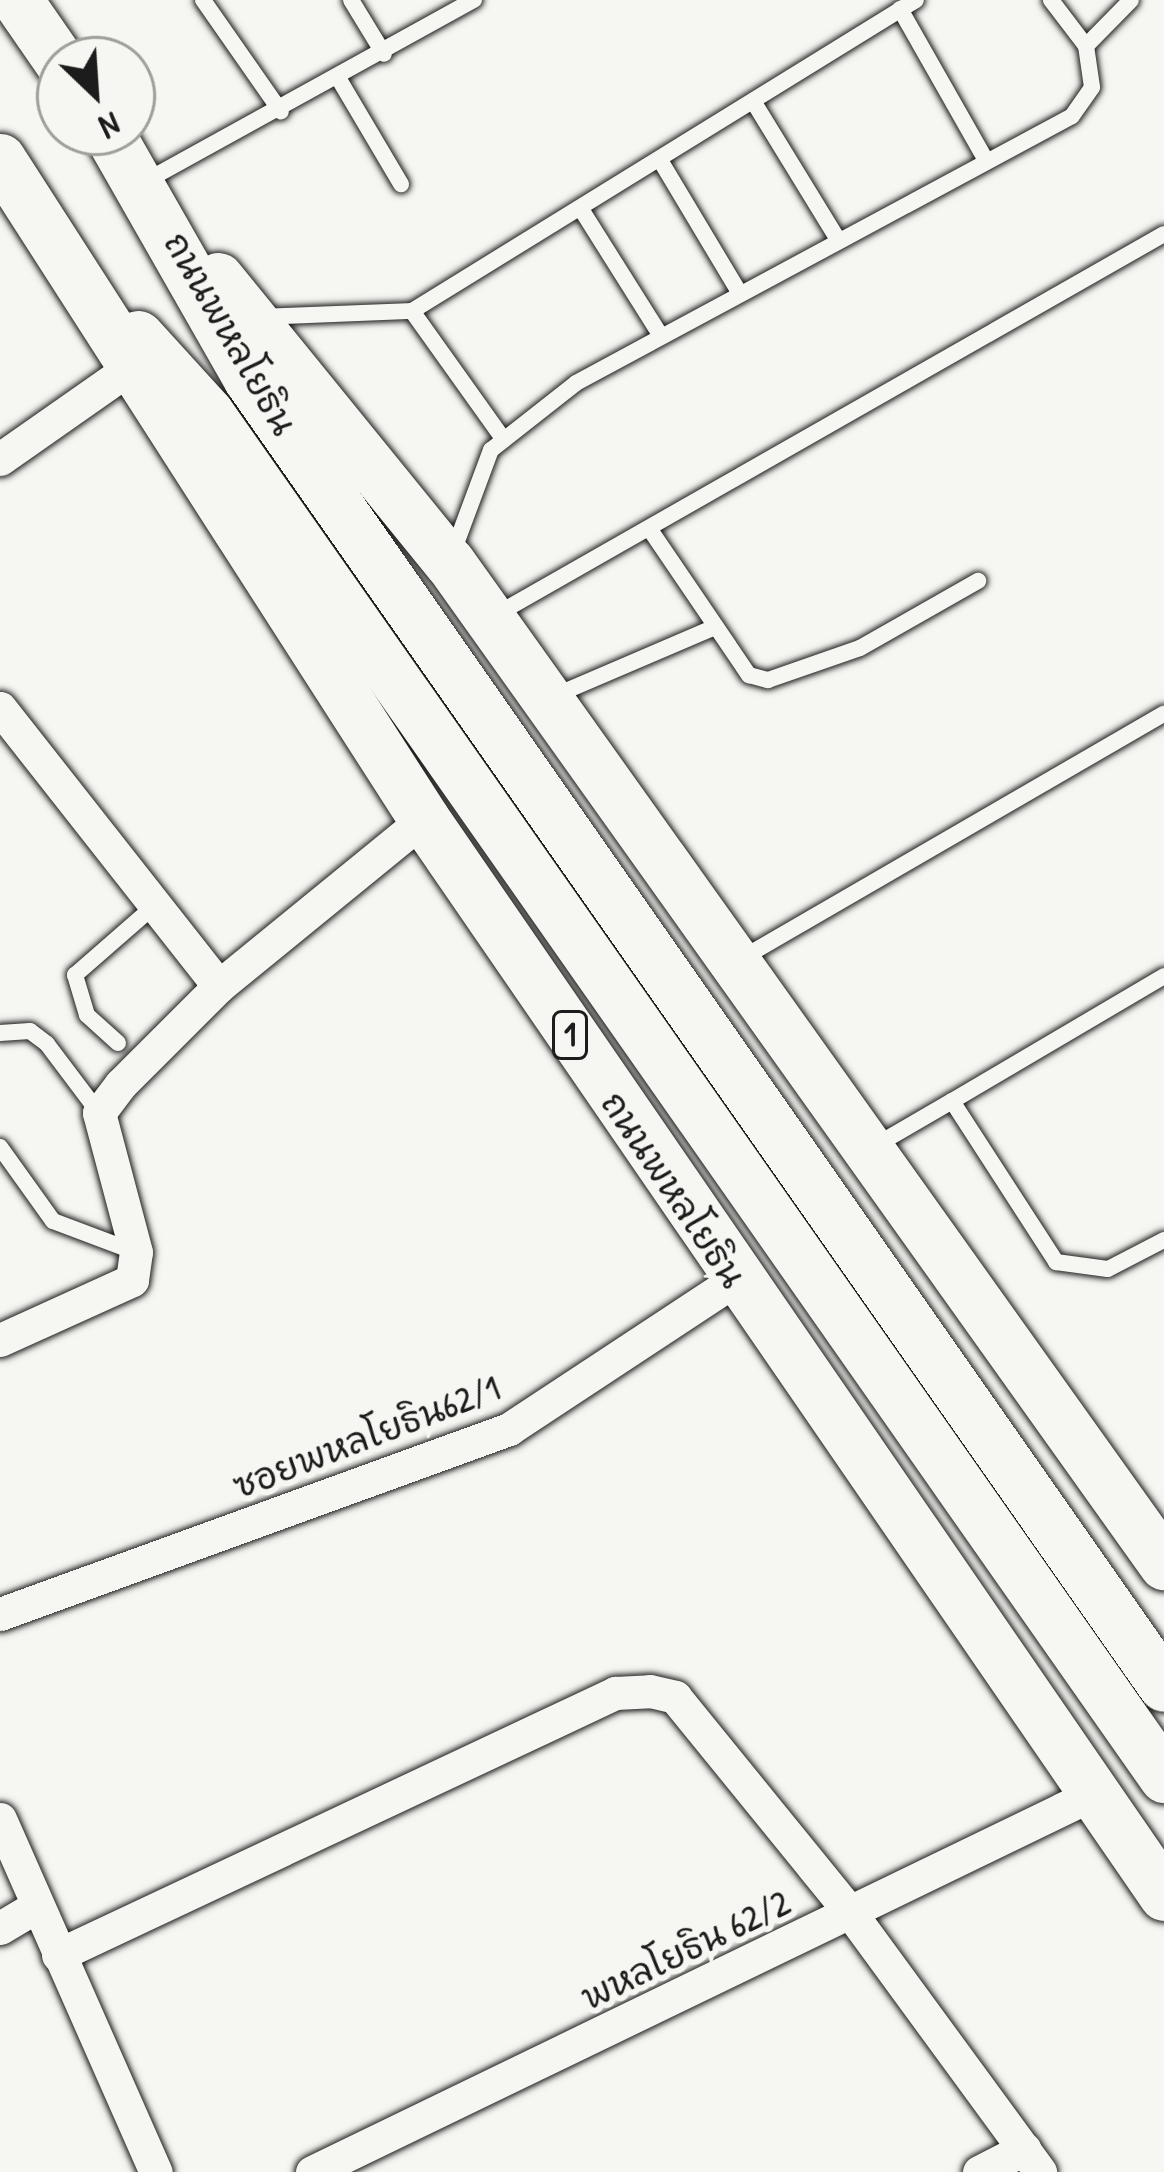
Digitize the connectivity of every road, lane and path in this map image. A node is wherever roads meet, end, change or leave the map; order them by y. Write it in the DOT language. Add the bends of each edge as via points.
graph roads {
  1 [pos="203,0"];
  2 [pos="351,0"];
  3 [pos="474,0"];
  4 [pos="1051,0"];
  5 [pos="1132,0"];
  6 [pos="33,5"];
  7 [pos="908,5"];
  8 [pos="48,36"];
  9 [pos="1086,46"];
  10 [pos="385,54"];
  11 [pos="340,81"];
  12 [pos="753,101"];
  13 [pos="281,112"];
  14 [pos="124,156"];
  15 [pos="984,157"];
  16 [pos="0,159"];
  17 [pos="660,160"];
  18 [pos="401,184"];
  19 [pos="154,201"];
  20 [pos="581,209"];
  21 [pos="1164,234"];
  22 [pos="837,238"];
  23 [pos="91,285"];
  24 [pos="739,292"];
  25 [pos="412,311"];
  26 [pos="254,318"];
  27 [pos="662,335"];
  28 [pos="130,368"];
  29 [pos="504,440"];
  30 [pos="0,458"];
  31 [pos="652,534"];
  32 [pos="450,563"];
  33 [pos="978,581"];
  34 [pos="488,619"];
  35 [pos="713,628"];
  36 [pos="544,700"];
  37 [pos="0,708"];
  38 [pos="1164,714"];
  39 [pos="424,819"];
  40 [pos="153,907"];
  41 [pos="728,966"];
  42 [pos="1164,976"];
  43 [pos="219,986"];
  44 [pos="2,1030"];
  45 [pos="118,1043"];
  46 [pos="952,1102"];
  47 [pos="99,1114"];
  48 [pos="0,1148"];
  49 [pos="867,1150"];
  50 [pos="1164,1240"];
  51 [pos="136,1252"];
  52 [pos="735,1280"];
  53 [pos="0,1340"];
  54 [pos="1164,1564"];
  55 [pos="0,1614"];
  56 [pos="1164,1686"];
  57 [pos="1164,1777"];
  58 [pos="1091,1795"];
  59 [pos="0,1820"];
  60 [pos="1164,1895"];
  61 [pos="37,1906"];
  62 [pos="850,1912"];
  63 [pos="0,1928"];
  64 [pos="58,1954"];
  65 [pos="1032,2161"];
  66 [pos="156,2172"];
  67 [pos="312,2172"];
  68 [pos="979,2172"];
  1 -- 13 [label="lane"];
  2 -- 10 [label="lane"];
  3 -- 10 [label="lane"];
  4 -- 9 [label="lane"];
  5 -- 9 [label="lane"];
  6 -- 8 [label="main road"];
  7 -- 12 [label="lane"];
  7 -- 15 [label="lane"];
  9 -- 15 [label="lane" via="1087,101"];
  10 -- 11 [label="lane"];
  11 -- 13 [label="lane"];
  11 -- 18 [label="lane"];
  12 -- 17 [label="lane"];
  12 -- 22 [label="lane"];
  13 -- 19 [label="lane"];
  14 -- 19 [label="main road, ถนนพหลโยธิน"];
  15 -- 22 [label="lane"];
  16 -- 23 [label="main road, ถนนพหลโยธิน / 1"];
  17 -- 20 [label="lane"];
  17 -- 24 [label="lane"];
  19 -- 26 [label="main road, ถนนพหลโยธิน"];
  19 -- 56 [label="main road, ถนนพหลโยธิน" via="249,379"];
  20 -- 25 [label="lane"];
  20 -- 27 [label="lane"];
  21 -- 31 [label="lane"];
  22 -- 24 [label="lane"];
  23 -- 28 [label="main road, ถนนพหลโยธิน / 1"];
  23 -- 57 [label="main road, ถนนพหลโยธิน" via="208,412"];
  24 -- 27 [label="lane"];
  25 -- 26 [label="lane"];
  25 -- 29 [label="lane"];
  26 -- 32 [label="main road, ถนนพหลโยธิน"];
  27 -- 29 [label="lane"];
  28 -- 30 [label="street"];
  28 -- 39 [label="main road, ถนนพหลโยธิน / 1"];
  29 -- 32 [label="lane" via="462,513"];
  31 -- 34 [label="lane"];
  31 -- 35 [label="lane"];
  32 -- 34 [label="main road, ถนนพหลโยธิน"];
  33 -- 35 [label="lane" via="790,677 748,675"];
  34 -- 36 [label="main road, ถนนพหลโยธิน"];
  35 -- 36 [label="lane"];
  36 -- 41 [label="main road, ถนนพหลโยธิน"];
  37 -- 40 [label="street"];
  38 -- 41 [label="lane"];
  39 -- 43 [label="street"];
  39 -- 52 [label="main road, ถนนพหลโยธิน / 1"];
  40 -- 43 [label="street"];
  40 -- 45 [label="lane" via="75,976 87,1015"];
  41 -- 49 [label="main road, ถนนพหลโยธิน"];
  42 -- 46 [label="lane"];
  43 -- 47 [label="street"];
  44 -- 47 [label="lane" via="47,1044"];
  46 -- 49 [label="lane"];
  46 -- 50 [label="lane" via="1056,1262 1108,1269"];
  47 -- 51 [label="street"];
  48 -- 51 [label="lane" via="53,1221"];
  49 -- 54 [label="main road, ถนนพหลโยธิน"];
  51 -- 53 [label="street" via="120,1293"];
  52 -- 55 [label="street, ซอยพหลโยธิน62/1" via="509,1429"];
  52 -- 58 [label="main road, ถนนพหลโยธิน / 1"];
  58 -- 60 [label="main road, ถนนพหลโยธิน / 1"];
  58 -- 62 [label="street, พหลโยธิน 62/2"];
  59 -- 61 [label="street"];
  61 -- 63 [label="street"];
  61 -- 64 [label="street"];
  62 -- 64 [label="street" via="675,1696 632,1690"];
  62 -- 65 [label="street"];
  62 -- 67 [label="street, พหลโยธิน 62/2"];
  64 -- 66 [label="street"];
  65 -- 68 [label="street"];
}
